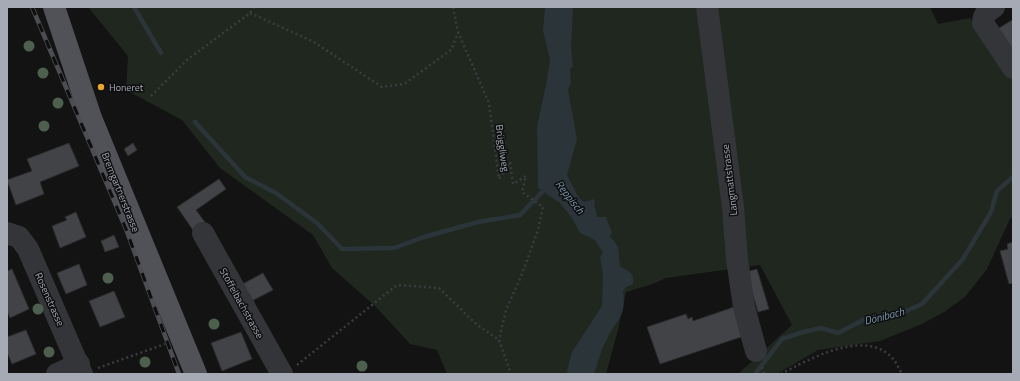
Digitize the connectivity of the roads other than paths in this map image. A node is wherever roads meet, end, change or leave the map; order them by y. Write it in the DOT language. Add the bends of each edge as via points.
graph roads {
  1 [pos="54,7"];
  2 [pos="707,7"];
  3 [pos="994,7"];
  4 [pos="1013,68"];
  5 [pos="202,232"];
  6 [pos="7,233"];
  7 [pos="756,351"];
  8 [pos="81,370"];
  9 [pos="283,371"];
  10 [pos="57,374"];
  11 [pos="196,374"];
  1 -- 11 [label="main road, Bremgartnerstrasse" via="91,118"];
  2 -- 7 [label="street, Langmattstrasse" via="740,280 744,307"];
  3 -- 4 [label="street" via="983,17 983,23"];
  5 -- 9 [label="street, Stoffelbachstrasse"];
  6 -- 8 [label="street, Rosenstrasse" via="19,237 28,249"];
  8 -- 10 [label="street"];
}
